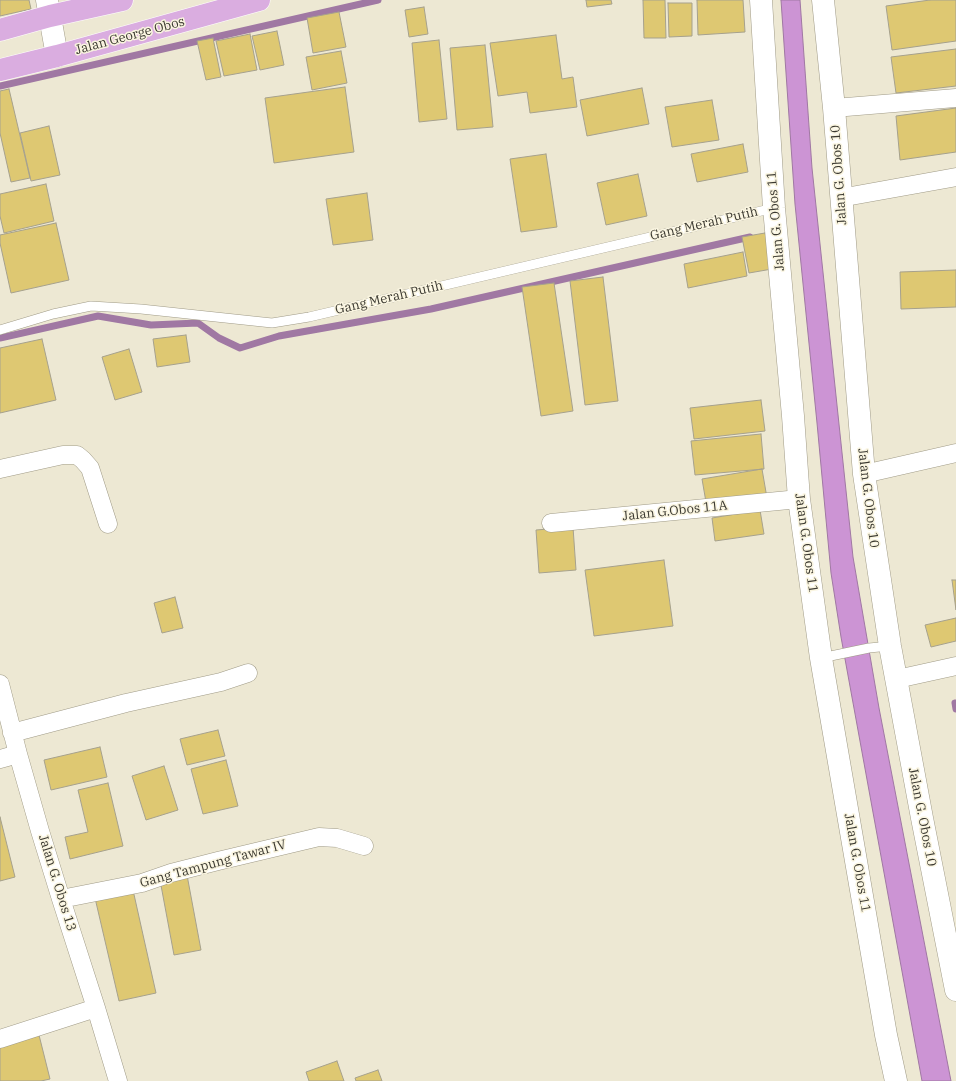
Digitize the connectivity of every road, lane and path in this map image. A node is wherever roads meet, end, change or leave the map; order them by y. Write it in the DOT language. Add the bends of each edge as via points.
graph roads {
  1 [pos="122,0"];
  2 [pos="259,0"];
  3 [pos="761,0"];
  4 [pos="823,0"];
  5 [pos="49,8"];
  6 [pos="0,30"];
  7 [pos="57,56"];
  8 [pos="0,70"];
  9 [pos="956,98"];
  10 [pos="834,108"];
  11 [pos="956,177"];
  12 [pos="840,198"];
  13 [pos="774,208"];
  14 [pos="0,330"];
  15 [pos="956,454"];
  16 [pos="0,469"];
  17 [pos="864,474"];
  18 [pos="799,499"];
  19 [pos="551,523"];
  20 [pos="108,524"];
  21 [pos="879,647"];
  22 [pos="821,658"];
  23 [pos="956,666"];
  24 [pos="248,673"];
  25 [pos="897,679"];
  26 [pos="0,684"];
  27 [pos="12,733"];
  28 [pos="18,754"];
  29 [pos="0,758"];
  30 [pos="364,846"];
  31 [pos="61,899"];
  32 [pos="956,990"];
  33 [pos="96,1008"];
  34 [pos="0,1040"];
  35 [pos="118,1081"];
  36 [pos="896,1081"];
  1 -- 5 [label="main road"];
  2 -- 7 [label="main road, Jalan George Obos"];
  3 -- 13 [label="street, Jalan G. Obos 11"];
  4 -- 10 [label="street, Jalan G. Obos 10"];
  5 -- 6 [label="main road"];
  5 -- 7 [label="street"];
  7 -- 8 [label="main road, Jalan George Obos"];
  9 -- 10 [label="street"];
  10 -- 12 [label="street, Jalan G. Obos 10"];
  11 -- 12 [label="street"];
  12 -- 17 [label="street, Jalan G. Obos 10"];
  13 -- 14 [label="lane, Gang Merah Putih" via="309,317 272,323 92,306 53,314"];
  13 -- 18 [label="street, Jalan G. Obos 11"];
  15 -- 17 [label="street"];
  16 -- 20 [label="street" via="63,455 77,455 90,468"];
  17 -- 21 [label="street, Jalan G. Obos 10"];
  18 -- 19 [label="street, Jalan G.Obos 11A"];
  18 -- 22 [label="street, Jalan G. Obos 11"];
  21 -- 22 [label="lane"];
  21 -- 25 [label="street, Jalan G. Obos 10"];
  22 -- 36 [label="street, Jalan G. Obos 11"];
  23 -- 25 [label="street"];
  24 -- 27 [label="street" via="221,682 126,703"];
  25 -- 32 [label="street, Jalan G. Obos 10"];
  26 -- 27 [label="street, Jalan G. Obos 13"];
  27 -- 28 [label="street, Jalan G. Obos 13"];
  28 -- 29 [label="street"];
  28 -- 31 [label="street, Jalan G. Obos 13"];
  30 -- 31 [label="street, Gang Tampung Tawar IV" via="337,838 319,837 171,873 142,883"];
  31 -- 33 [label="street, Jalan G. Obos 13"];
  33 -- 34 [label="street"];
  33 -- 35 [label="street, Jalan G. Obos 13"];
}
